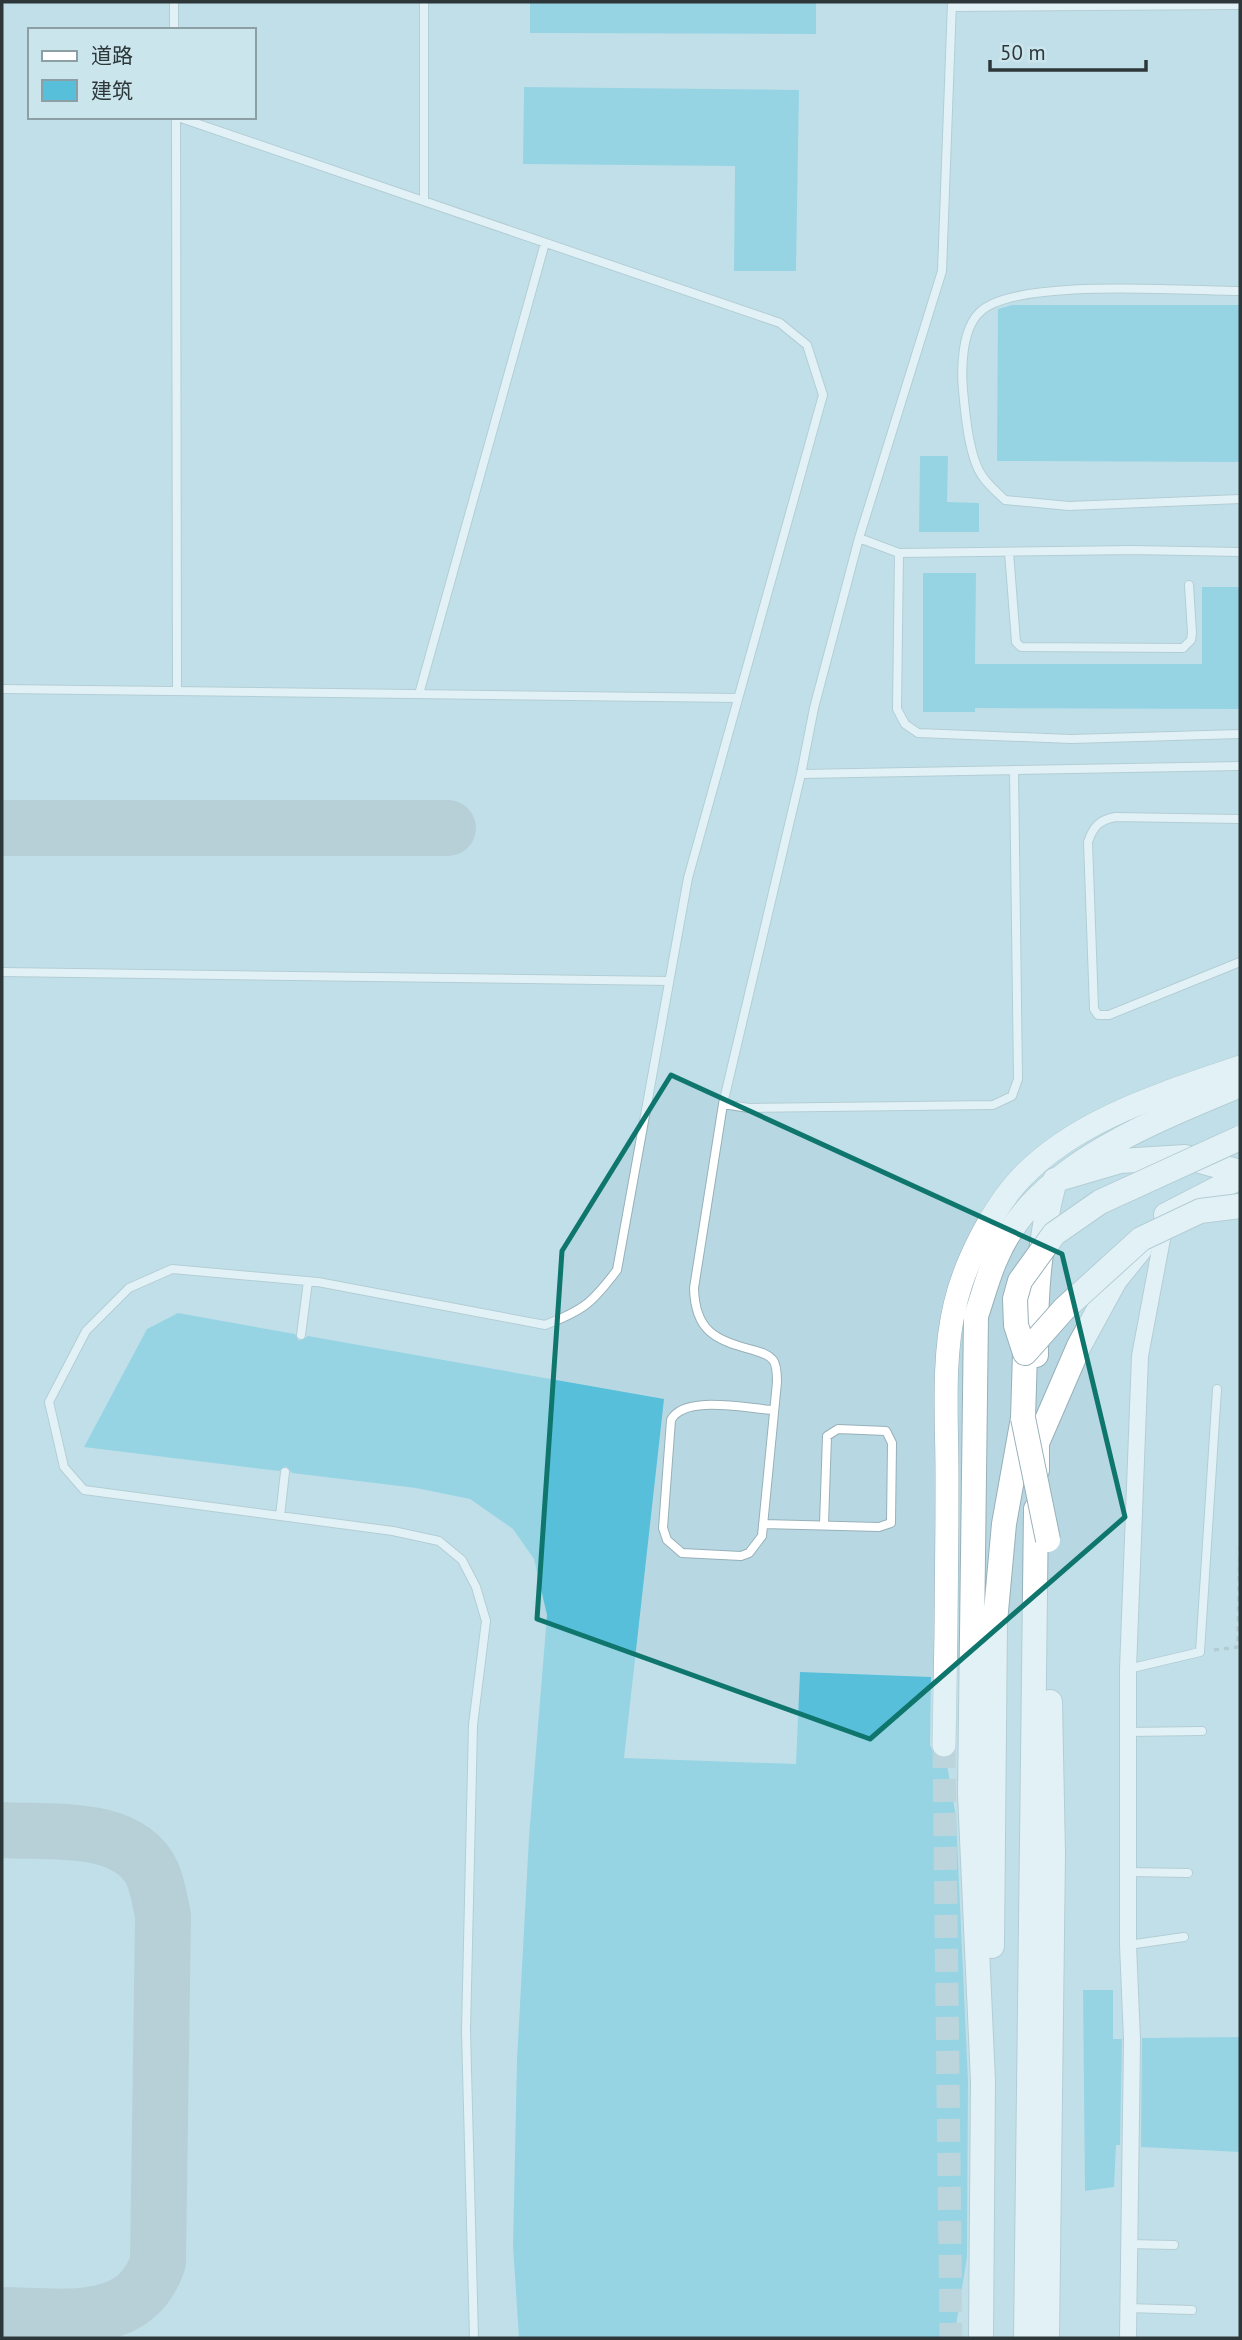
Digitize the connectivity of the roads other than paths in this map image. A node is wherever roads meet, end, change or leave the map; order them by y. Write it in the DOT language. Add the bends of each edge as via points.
graph roads {
  1 [pos="174,2"];
  2 [pos="424,2"];
  3 [pos="952,4"];
  4 [pos="1240,5"];
  5 [pos="174,28"];
  6 [pos="177,119"];
  7 [pos="183,119"];
  8 [pos="424,201"];
  9 [pos="545,243"];
  10 [pos="1240,291"];
  11 [pos="1240,499"];
  12 [pos="859,538"];
  13 [pos="1009,552"];
  14 [pos="1240,552"];
  15 [pos="900,553"];
  16 [pos="1189,584"];
  17 [pos="2,689"];
  18 [pos="177,691"];
  19 [pos="419,694"];
  20 [pos="738,698"];
  21 [pos="1240,734"];
  22 [pos="1240,766"];
  23 [pos="1014,771"];
  24 [pos="801,774"];
  25 [pos="1240,819"];
  26 [pos="1240,962"];
  27 [pos="2,972"];
  28 [pos="669,981"];
  29 [pos="1240,1067"];
  30 [pos="1240,1086"];
  31 [pos="723,1104"];
  32 [pos="1240,1138"];
  33 [pos="1240,1174"];
  34 [pos="1055,1180"];
  35 [pos="1240,1206"];
  36 [pos="1167,1214"];
  37 [pos="308,1281"];
  38 [pos="301,1335"];
  39 [pos="1025,1353"];
  40 [pos="1217,1389"];
  41 [pos="775,1410"];
  42 [pos="1023,1418"];
  43 [pos="1037,1443"];
  44 [pos="285,1472"];
  45 [pos="280,1516"];
  46 [pos="763,1524"];
  47 [pos="824,1524"];
  48 [pos="1128,1669"];
  49 [pos="1202,1731"];
  50 [pos="1128,1732"];
  51 [pos="944,1745"];
  52 [pos="1128,1872"];
  53 [pos="1188,1873"];
  54 [pos="1184,1937"];
  55 [pos="1128,1945"];
  56 [pos="1128,2244"];
  57 [pos="1174,2245"];
  58 [pos="1128,2308"];
  59 [pos="1192,2310"];
  60 [pos="474,2338"];
  61 [pos="981,2338"];
  62 [pos="991,2338"];
  63 [pos="1026,2338"];
  64 [pos="1047,2338"];
  65 [pos="1128,2338"];
  1 -- 5 [label="lane"];
  2 -- 8 [label="lane"];
  3 -- 4 [label="lane"];
  3 -- 12 [label="lane" via="942,271"];
  6 -- 18 [label="lane"];
  7 -- 8 [label="lane"];
  8 -- 9 [label="lane"];
  9 -- 19 [label="lane"];
  9 -- 20 [label="lane" via="780,323 807,345 823,395"];
  10 -- 11 [label="lane" via="1045,290 1002,300 976,317 962,374 965,415 981,476 1005,500 1069,506"];
  12 -- 15 [label="lane"];
  12 -- 24 [label="lane"];
  13 -- 14 [label="lane"];
  13 -- 15 [label="lane"];
  13 -- 16 [label="lane" via="1016,642 1021,647 1183,648 1192,633"];
  15 -- 21 [label="lane" via="897,709 905,724 918,733 1071,739"];
  17 -- 18 [label="lane"];
  18 -- 19 [label="lane"];
  19 -- 20 [label="lane"];
  20 -- 28 [label="lane" via="688,878"];
  22 -- 23 [label="lane"];
  23 -- 24 [label="lane"];
  23 -- 31 [label="lane" via="1018,1079 1012,1096 993,1105 749,1108"];
  24 -- 31 [label="lane"];
  25 -- 26 [label="lane" via="1115,817 1095,826 1088,842 1094,1009 1098,1015 1110,1015"];
  27 -- 28 [label="lane"];
  28 -- 37 [label="lane" via="617,1270 579,1312 545,1325"];
  29 -- 51 [label="main road" via="1096,1124 1050,1152 1019,1180 983,1232 955,1305 947,1379"];
  30 -- 34 [label="main road" via="1101,1149"];
  31 -- 41 [label="lane" via="695,1304 712,1336 773,1359 778,1382"];
  32 -- 39 [label="main road, bridge" via="1100,1202 1054,1234 1020,1282 1015,1299 1016,1325"];
  33 -- 34 [label="main road" via="1185,1157 1120,1161"];
  33 -- 36 [label="main road"];
  34 -- 43 [label="main road" via="1035,1291"];
  34 -- 61 [label="main road" via="1029,1205 997,1254 976,1317 970,1794 983,2081"];
  35 -- 39 [label="main road, bridge" via="1200,1212 1141,1239 1064,1309"];
  36 -- 43 [label="main road" via="1115,1280 1079,1346"];
  36 -- 48 [label="street" via="1140,1356"];
  37 -- 38 [label="lane"];
  37 -- 45 [label="lane" via="172,1269 129,1288 86,1331 49,1402 64,1467 84,1490"];
  39 -- 42 [label="main road"];
  40 -- 48 [label="lane" via="1200,1653"];
  41 -- 46 [label="lane"];
  41 -- 46 [label="lane" via="693,1405 674,1413 671,1420 663,1528 674,1548 682,1553 741,1556 758,1545"];
  42 -- 62 [label="main road" via="1004,1524 995,1622"];
  42 -- 64 [label="main road, bridge" via="1048,1540 1053,1854"];
  43 -- 63 [label="main road"];
  44 -- 45 [label="lane"];
  45 -- 60 [label="lane" via="439,1541 462,1559 477,1587 486,1621 473,1725 466,2017"];
  46 -- 47 [label="lane"];
  47 -- 47 [label="lane" via="879,1527 891,1523 892,1443 886,1431 838,1429 827,1436"];
  48 -- 50 [label="street"];
  49 -- 50 [label="lane"];
  50 -- 52 [label="street"];
  52 -- 53 [label="lane"];
  52 -- 55 [label="street"];
  54 -- 55 [label="lane"];
  55 -- 56 [label="street" via="1132,2039"];
  56 -- 57 [label="lane"];
  56 -- 58 [label="street"];
  58 -- 59 [label="lane"];
  58 -- 65 [label="street"];
}
